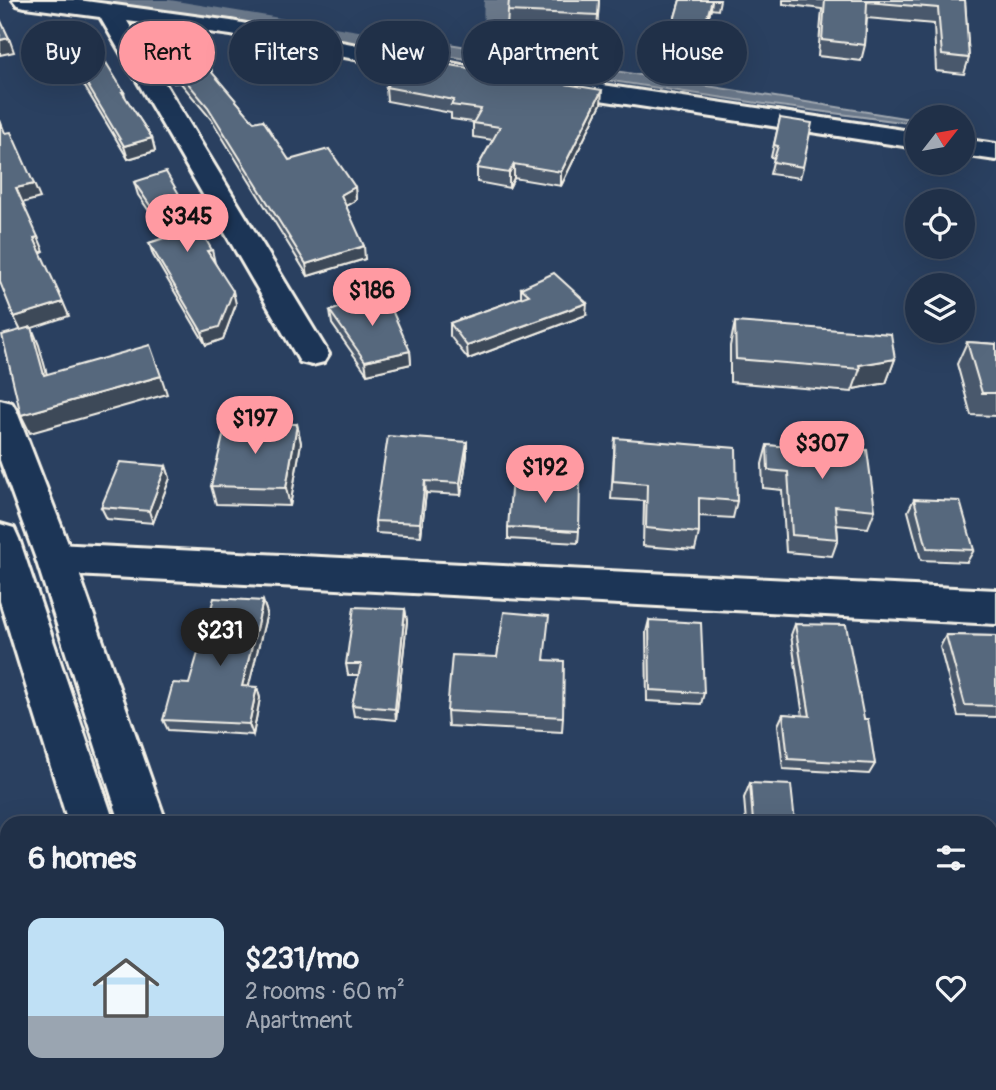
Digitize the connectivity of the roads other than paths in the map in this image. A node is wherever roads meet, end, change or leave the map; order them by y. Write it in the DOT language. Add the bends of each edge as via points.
graph roads {
  1 [pos="25,0"];
  2 [pos="108,12"];
  3 [pos="463,71"];
  4 [pos="540,84"];
  5 [pos="905,138"];
  6 [pos="975,149"];
  7 [pos="996,152"];
  8 [pos="312,354"];
  9 [pos="0,412"];
  10 [pos="1,544"];
  11 [pos="55,559"];
  12 [pos="996,607"];
  13 [pos="88,816"];
  14 [pos="141,816"];
  1 -- 2 [label="street"];
  2 -- 3 [label="street" via="232,28"];
  2 -- 8 [label="street"];
  4 -- 5 [label="street"];
  6 -- 7 [label="street"];
  9 -- 11 [label="street"];
  10 -- 13 [label="street"];
  11 -- 12 [label="street"];
  11 -- 14 [label="street"];
}
